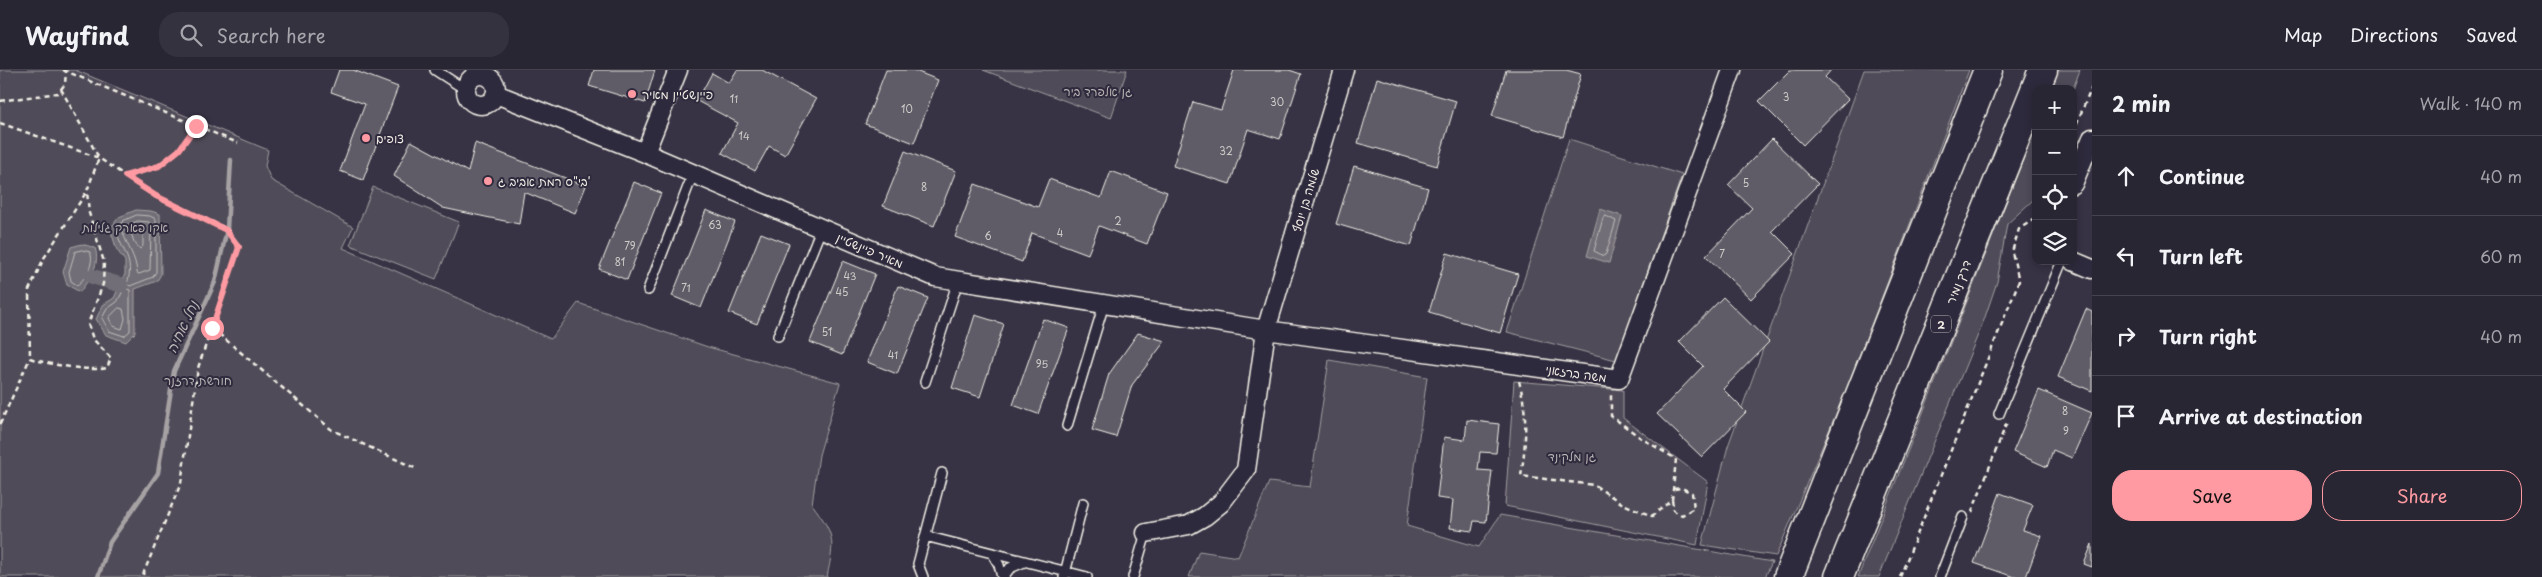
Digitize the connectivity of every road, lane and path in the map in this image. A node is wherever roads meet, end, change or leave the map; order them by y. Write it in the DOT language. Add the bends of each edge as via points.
graph roads {
  1 [pos="435,70"];
  2 [pos="678,70"];
  3 [pos="1344,70"];
  4 [pos="1732,70"];
  5 [pos="1988,70"];
  6 [pos="2043,70"];
  7 [pos="64,71"];
  8 [pos="478,72"];
  9 [pos="2092,87"];
  10 [pos="61,88"];
  11 [pos="466,90"];
  12 [pos="496,94"];
  13 [pos="0,101"];
  14 [pos="0,123"];
  15 [pos="196,126"];
  16 [pos="2074,130"];
  17 [pos="2092,138"];
  18 [pos="238,143"];
  19 [pos="645,153"];
  20 [pos="99,158"];
  21 [pos="693,174"];
  22 [pos="2077,175"];
  23 [pos="125,176"];
  24 [pos="87,190"];
  25 [pos="2033,220"];
  26 [pos="821,228"];
  27 [pos="2077,263"];
  28 [pos="2060,265"];
  29 [pos="2092,269"];
  30 [pos="958,281"];
  31 [pos="648,290"];
  32 [pos="1104,304"];
  33 [pos="212,328"];
  34 [pos="1266,330"];
  35 [pos="778,336"];
  36 [pos="30,358"];
  37 [pos="1514,365"];
  38 [pos="1612,378"];
  39 [pos="925,382"];
  40 [pos="1999,414"];
  41 [pos="0,424"];
  42 [pos="1068,426"];
  43 [pos="418,469"];
  44 [pos="942,473"];
  45 [pos="1674,489"];
  46 [pos="1672,500"];
  47 [pos="1083,503"];
  48 [pos="1963,516"];
  49 [pos="1146,533"];
  50 [pos="926,536"];
  51 [pos="992,553"];
  52 [pos="1025,561"];
  53 [pos="1065,574"];
  54 [pos="142,577"];
  55 [pos="923,577"];
  56 [pos="1002,577"];
  57 [pos="1087,577"];
  58 [pos="1132,577"];
  59 [pos="1788,577"];
  60 [pos="1839,577"];
  61 [pos="1900,577"];
  62 [pos="1940,577"];
  1 -- 11 [label="lane"];
  2 -- 19 [label="street"];
  3 -- 34 [label="street, שלמה בן יוסף"];
  4 -- 38 [label="street, משה ברזאני" via="1619,379"];
  5 -- 59 [label="highway"];
  6 -- 60 [label="highway, דרך נמיר / 2"];
  7 -- 10 [label="path" via="65,84"];
  7 -- 15 [label="path"];
  8 -- 11 [label="street"];
  8 -- 12 [label="street" via="494,81"];
  9 -- 16 [label="path"];
  10 -- 13 [label="path" via="58,93 46,97"];
  10 -- 20 [label="path"];
  11 -- 12 [label="street" via="472,102 481,105 490,102"];
  12 -- 19 [label="street, מאיר פיינשטיין"];
  14 -- 20 [label="path"];
  15 -- 18 [label="path"];
  15 -- 23 [label="path" via="179,150 159,166"];
  17 -- 22 [label="street"];
  19 -- 21 [label="street, מאיר פיינשטיין"];
  20 -- 23 [label="path"];
  20 -- 24 [label="path"];
  21 -- 26 [label="street, מאיר פיינשטיין"];
  21 -- 31 [label="lane"];
  23 -- 33 [label="path" via="156,196 226,230 239,247"];
  24 -- 36 [label="path" via="44,258 30,290"];
  24 -- 36 [label="path" via="89,213 104,262 103,284 88,324 93,339 111,358 107,368 95,370 44,364"];
  25 -- 61 [label="path" via="2019,229 2012,252 2019,281"];
  26 -- 30 [label="street, מאיר פיינשטיין" via="935,278"];
  26 -- 35 [label="lane"];
  27 -- 29 [label="street"];
  28 -- 40 [label="lane"];
  30 -- 32 [label="street, מאיר פיינשטיין"];
  30 -- 39 [label="lane"];
  32 -- 34 [label="street, מאיר פיינשטיין"];
  32 -- 42 [label="lane"];
  33 -- 43 [label="path" via="332,430"];
  33 -- 54 [label="path" via="198,368 181,483"];
  34 -- 37 [label="street, משה ברזאני"];
  34 -- 49 [label="street, שלמה בן יוסף" via="1246,470 1221,503 1205,516 1189,525"];
  36 -- 41 [label="path"];
  37 -- 38 [label="street, משה ברזאני"];
  37 -- 46 [label="path" via="1523,396 1526,439 1521,476 1594,485 1623,504 1652,516"];
  38 -- 45 [label="path" via="1611,416 1676,459"];
  40 -- 48 [label="path" via="2008,419 1970,519"];
  44 -- 50 [label="lane"];
  45 -- 46 [label="path"];
  45 -- 46 [label="path" via="1682,488 1692,493 1694,508 1682,515 1674,511"];
  47 -- 53 [label="lane"];
  48 -- 62 [label="lane"];
  49 -- 58 [label="lane"];
  50 -- 51 [label="lane"];
  50 -- 55 [label="lane" via="918,564"];
  51 -- 52 [label="lane"];
  51 -- 56 [label="lane"];
  52 -- 53 [label="lane"];
  52 -- 56 [label="lane" via="1010,568"];
  53 -- 57 [label="lane"];
}
